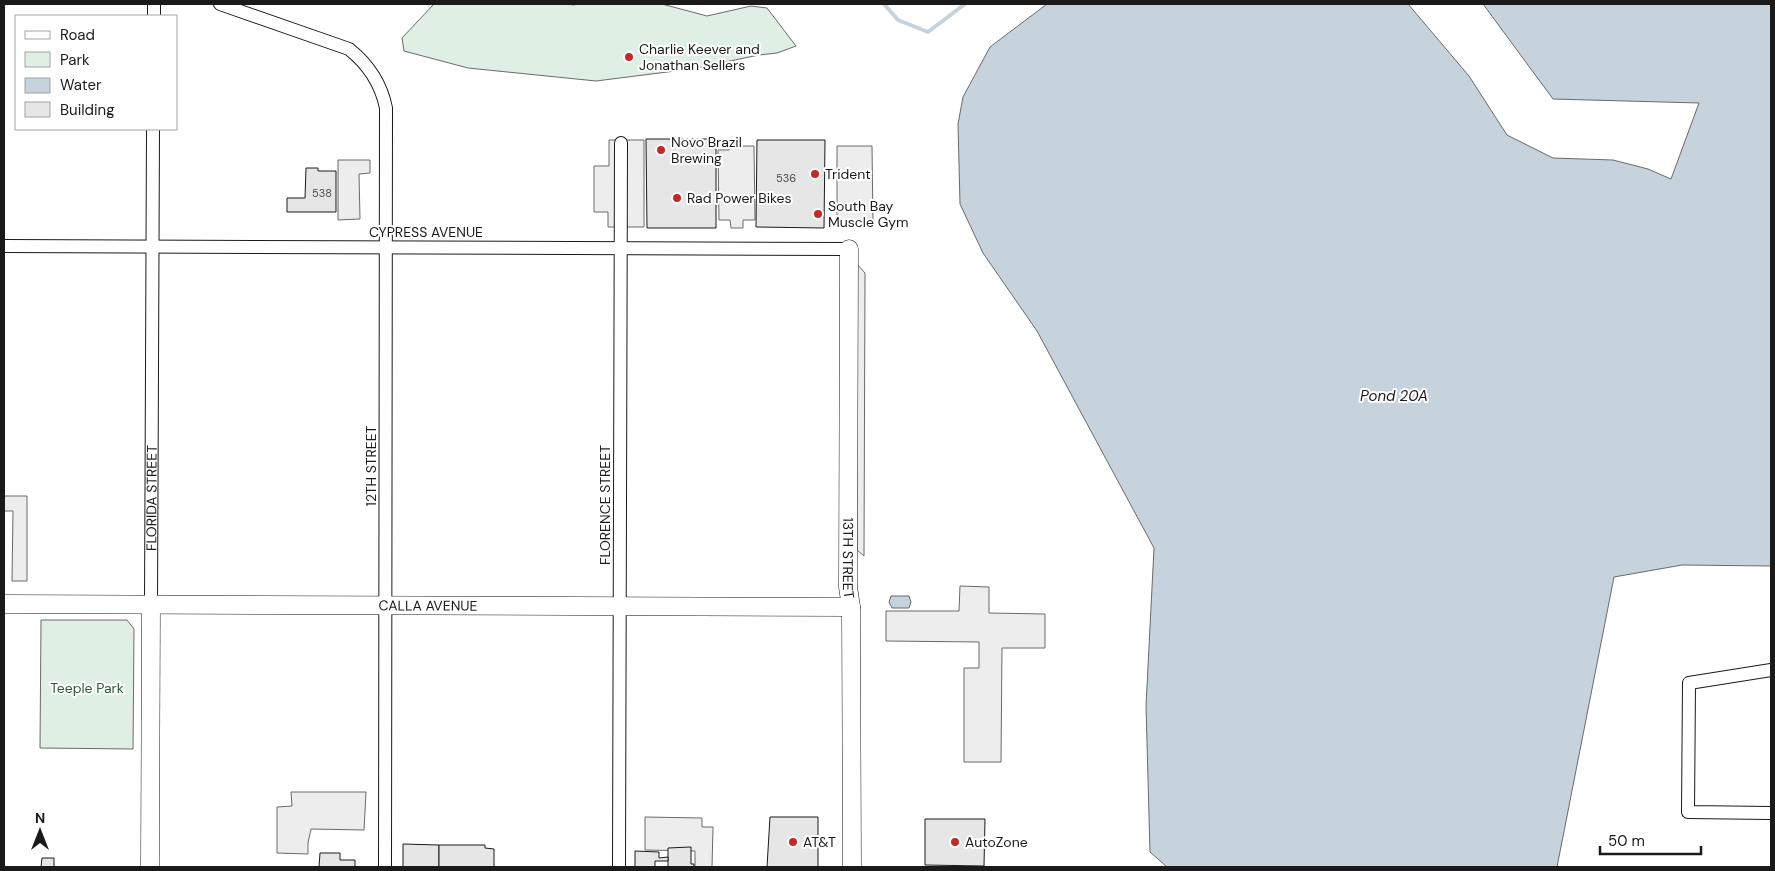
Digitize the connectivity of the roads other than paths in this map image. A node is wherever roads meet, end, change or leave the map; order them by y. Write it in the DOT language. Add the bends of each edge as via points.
graph roads {
  1 [pos="220,4"];
  2 [pos="153,130"];
  3 [pos="620,142"];
  4 [pos="4,246"];
  5 [pos="152,246"];
  6 [pos="386,246"];
  7 [pos="621,248"];
  8 [pos="849,249"];
  9 [pos="4,604"];
  10 [pos="151,604"];
  11 [pos="386,605"];
  12 [pos="620,606"];
  13 [pos="851,607"];
  14 [pos="1771,670"];
  15 [pos="1771,813"];
  16 [pos="150,867"];
  17 [pos="385,867"];
  18 [pos="619,867"];
  19 [pos="852,867"];
  1 -- 6 [label="street, 12TH STREET" via="349,49 369,68 379,84 386,108"];
  2 -- 5 [label="street, FLORIDA STREET"];
  3 -- 7 [label="street, FLORENCE STREET"];
  4 -- 5 [label="street, CYPRESS AVENUE"];
  5 -- 6 [label="street, CYPRESS AVENUE"];
  5 -- 10 [label="street, FLORIDA STREET"];
  6 -- 7 [label="street, CYPRESS AVENUE"];
  6 -- 11 [label="street, 12TH STREET"];
  7 -- 8 [label="street, CYPRESS AVENUE"];
  7 -- 12 [label="street, FLORENCE STREET"];
  8 -- 13 [label="street, 13TH STREET" via="848,587"];
  9 -- 10 [label="street, CALLA AVENUE"];
  10 -- 11 [label="street, CALLA AVENUE"];
  10 -- 16 [label="street, FLORIDA STREET"];
  11 -- 12 [label="street, CALLA AVENUE"];
  11 -- 17 [label="street, 12TH STREET"];
  12 -- 13 [label="street, CALLA AVENUE"];
  12 -- 18 [label="street, FLORENCE STREET"];
  13 -- 19 [label="street, 13TH STREET"];
  14 -- 15 [label="street" via="1689,683 1688,812"];
}
